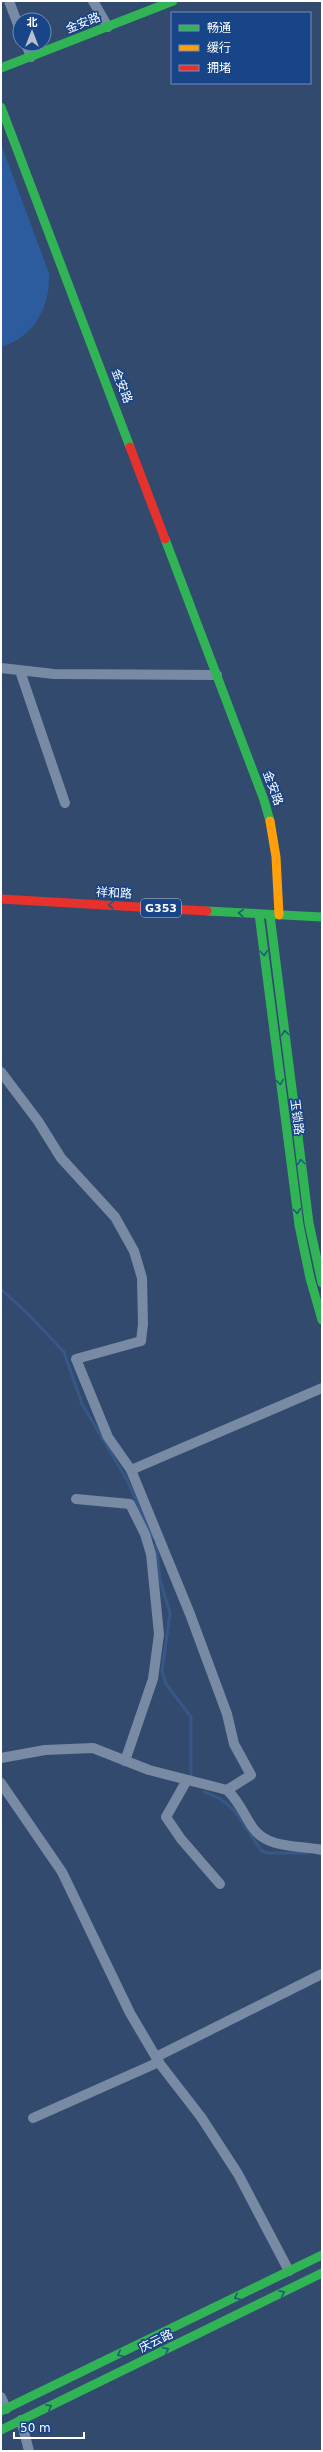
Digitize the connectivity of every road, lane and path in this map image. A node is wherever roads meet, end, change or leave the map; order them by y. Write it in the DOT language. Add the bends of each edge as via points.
graph roads {
  1 [pos="9,1"];
  2 [pos="93,1"];
  3 [pos="174,1"];
  4 [pos="13,12"];
  5 [pos="108,27"];
  6 [pos="29,52"];
  7 [pos="30,56"];
  8 [pos="1,68"];
  9 [pos="1,107"];
  10 [pos="1,668"];
  11 [pos="20,671"];
  12 [pos="217,675"];
  13 [pos="65,803"];
  14 [pos="1,899"];
  15 [pos="259,914"];
  16 [pos="274,915"];
  17 [pos="322,917"];
  18 [pos="249,926"];
  19 [pos="261,927"];
  20 [pos="275,927"];
  21 [pos="1,1072"];
  22 [pos="322,1283"];
  23 [pos="322,1320"];
  24 [pos="322,1388"];
  25 [pos="131,1470"];
  26 [pos="76,1499"];
  27 [pos="1,1758"];
  28 [pos="125,1762"];
  29 [pos="187,1780"];
  30 [pos="1,1783"];
  31 [pos="227,1790"];
  32 [pos="322,1850"];
  33 [pos="220,1884"];
  34 [pos="322,1974"];
  35 [pos="158,2059"];
  36 [pos="33,2118"];
  37 [pos="322,2255"];
  38 [pos="289,2271"];
  39 [pos="322,2273"];
  40 [pos="1,2397"];
  41 [pos="4,2410"];
  42 [pos="21,2420"];
  43 [pos="1,2430"];
  44 [pos="29,2451"];
  1 -- 4 [label="street"];
  2 -- 5 [label="street"];
  3 -- 5 [label="main road, 金安路"];
  5 -- 7 [label="main road, 金安路"];
  6 -- 7 [label="street"];
  7 -- 8 [label="main road, 金安路"];
  9 -- 12 [label="main road, 金安路"];
  10 -- 11 [label="street"];
  11 -- 12 [label="street" via="54,674"];
  11 -- 13 [label="street"];
  12 -- 16 [label="main road, 金安路" via="271,820 276,851"];
  15 -- 14 [label="main road, 祥和路 / G353, one-way"];
  15 -- 16 [label="main road, 祥和路 / G353"];
  15 -- 19 [label="main road, 玉锁路"];
  16 -- 17 [label="main road, 祥和路 / G353"];
  16 -- 20 [label="main road, 玉锁路"];
  18 -- 19 [label="main road"];
  19 -- 20 [label="main road"];
  19 -- 23 [label="main road, 玉锁路, one-way" via="299,1225"];
  22 -- 20 [label="main road, 玉锁路, one-way" via="309,1224"];
  21 -- 25 [label="street" via="38,1121 61,1158 115,1217 137,1258 142,1278 141,1341 76,1359 108,1437"];
  24 -- 25 [label="street"];
  25 -- 31 [label="street" via="190,1614 227,1714 234,1744 251,1775"];
  26 -- 28 [label="street" via="130,1504 145,1534 151,1554 158,1618 158,1650 153,1679"];
  27 -- 28 [label="street" via="45,1750 93,1748"];
  28 -- 29 [label="street"];
  29 -- 31 [label="street"];
  29 -- 33 [label="street" via="166,1818"];
  30 -- 35 [label="street" via="62,1872 107,1970"];
  31 -- 32 [label="street" via="236,1798 256,1832 266,1840 277,1844"];
  34 -- 35 [label="street"];
  35 -- 36 [label="street"];
  35 -- 38 [label="street" via="235,2169"];
  37 -- 38 [label="main road, 庆云路"];
  38 -- 41 [label="main road, 庆云路, one-way"];
  42 -- 39 [label="main road, 庆云路, one-way"];
  40 -- 41 [label="street"];
  42 -- 43 [label="main road, 庆云路"];
  42 -- 44 [label="street"];
}
